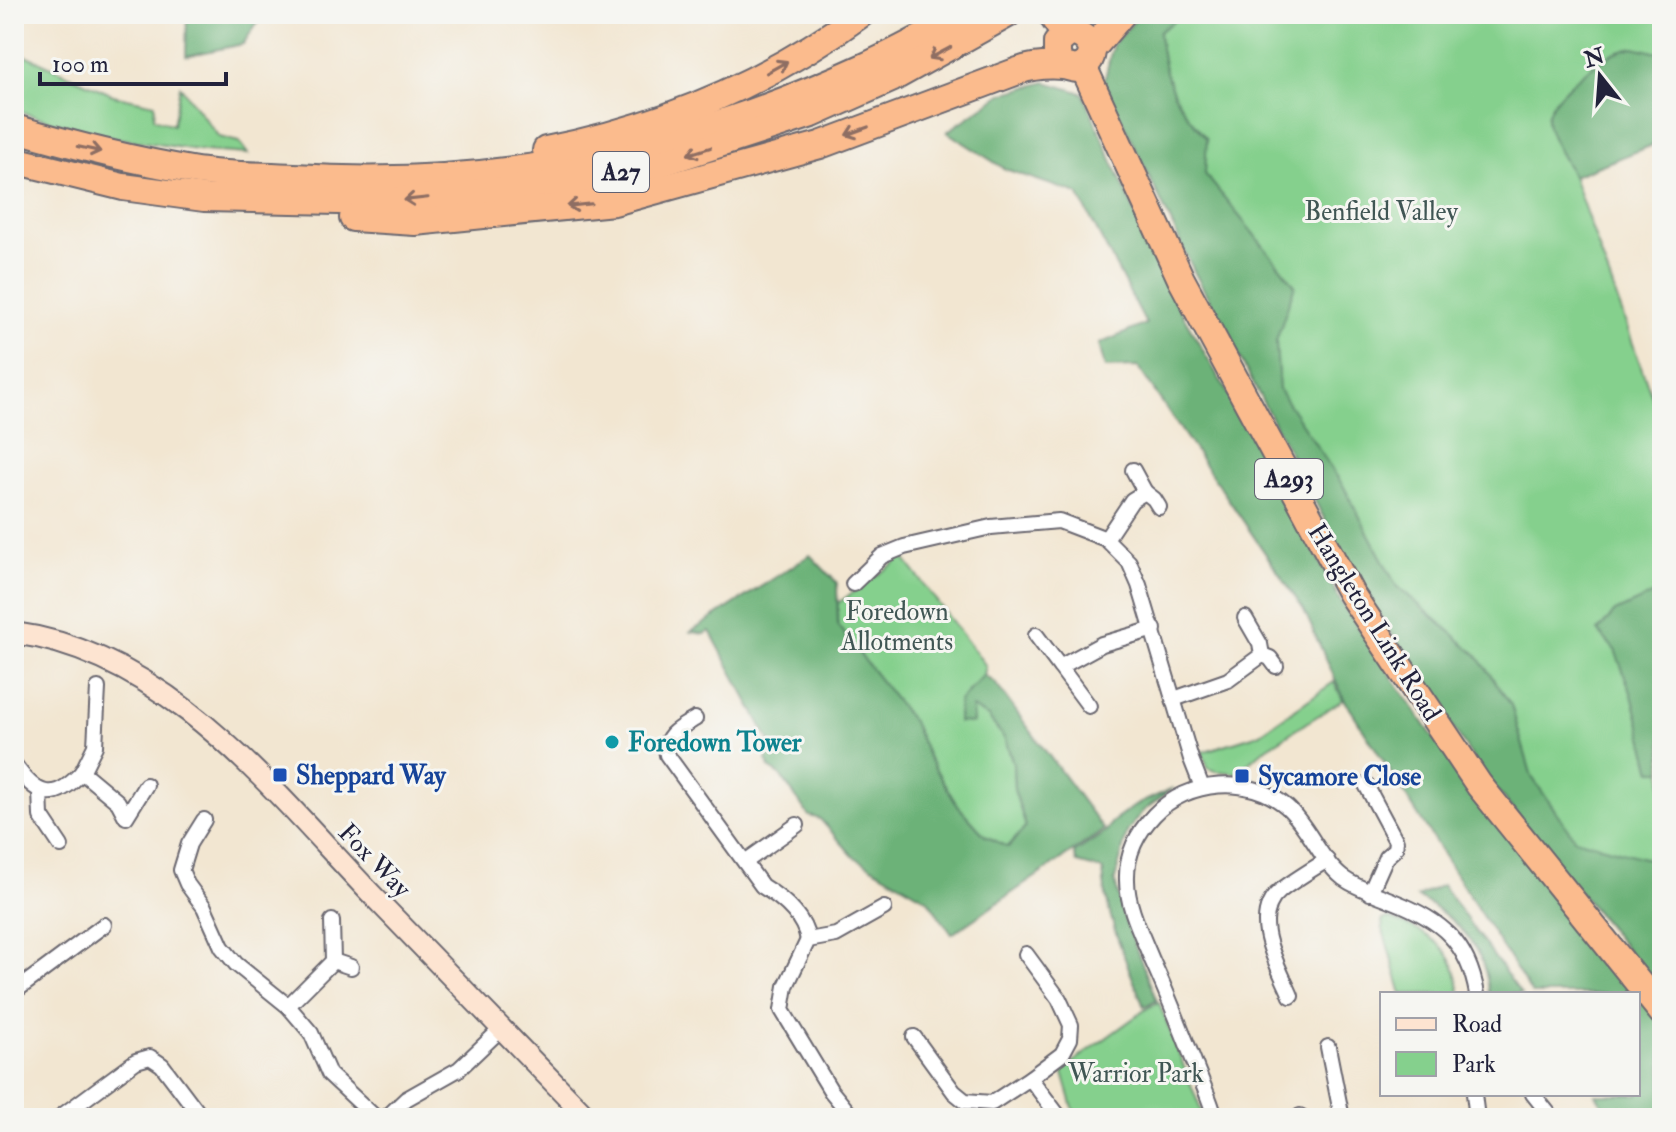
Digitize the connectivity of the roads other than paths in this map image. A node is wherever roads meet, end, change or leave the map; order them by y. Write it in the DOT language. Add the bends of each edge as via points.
graph roads {
  1 [pos="861,14"];
  2 [pos="966,14"];
  3 [pos="1007,14"];
  4 [pos="1122,14"];
  5 [pos="1058,24"];
  6 [pos="1080,60"];
  7 [pos="14,128"];
  8 [pos="14,160"];
  9 [pos="353,181"];
  10 [pos="204,198"];
  11 [pos="1133,470"];
  12 [pos="1145,492"];
  13 [pos="1159,507"];
  14 [pos="1106,539"];
  15 [pos="853,584"];
  16 [pos="1245,618"];
  17 [pos="1154,629"];
  18 [pos="14,633"];
  19 [pos="1036,635"];
  20 [pos="1262,655"];
  21 [pos="1276,666"];
  22 [pos="1060,667"];
  23 [pos="98,688"];
  24 [pos="1174,699"];
  25 [pos="1089,706"];
  26 [pos="695,719"];
  27 [pos="14,764"];
  28 [pos="82,772"];
  29 [pos="146,785"];
  30 [pos="1366,785"];
  31 [pos="1202,787"];
  32 [pos="40,791"];
  33 [pos="204,820"];
  34 [pos="797,825"];
  35 [pos="61,846"];
  36 [pos="1327,860"];
  37 [pos="745,862"];
  38 [pos="1370,893"];
  39 [pos="884,908"];
  40 [pos="332,921"];
  41 [pos="104,925"];
  42 [pos="808,940"];
  43 [pos="1026,954"];
  44 [pos="333,961"];
  45 [pos="351,967"];
  46 [pos="14,992"];
  47 [pos="1477,992"];
  48 [pos="1291,996"];
  49 [pos="288,1006"];
  50 [pos="1662,1012"];
  51 [pos="502,1028"];
  52 [pos="914,1037"];
  53 [pos="1328,1047"];
  54 [pos="1030,1078"];
  55 [pos="1474,1096"];
  56 [pos="1535,1096"];
  57 [pos="59,1118"];
  58 [pos="202,1118"];
  59 [pos="376,1118"];
  60 [pos="386,1118"];
  61 [pos="588,1118"];
  62 [pos="853,1118"];
  63 [pos="1060,1118"];
  64 [pos="1215,1118"];
  65 [pos="1342,1118"];
  66 [pos="1477,1118"];
  67 [pos="1552,1118"];
  9 -- 1 [label="highway, A27, one-way" via="436,172 553,149 662,119 772,71"];
  2 -- 9 [label="highway, A27" via="866,67 670,140 576,162 457,177"];
  3 -- 10 [label="highway, A27, one-way" via="840,102 658,164 573,183 384,202"];
  4 -- 6 [label="highway"];
  5 -- 6 [label="highway" via="1057,58"];
  6 -- 10 [label="highway, A27, one-way" via="1018,71 820,145 614,202 415,222 297,214"];
  6 -- 50 [label="highway, Hangleton Link Road / A293" via="1181,279 1351,594 1479,785"];
  7 -- 9 [label="highway, A27, one-way" via="193,171"];
  8 -- 10 [label="highway, A27" via="123,187"];
  11 -- 12 [label="street"];
  12 -- 13 [label="street"];
  12 -- 14 [label="street" via="1132,500"];
  14 -- 15 [label="street" via="1059,521 991,527 882,556"];
  14 -- 17 [label="street" via="1129,562"];
  16 -- 20 [label="street"];
  17 -- 22 [label="street" via="1102,644"];
  17 -- 24 [label="street"];
  18 -- 51 [label="street, Fox Way" via="102,657 176,702 269,788"];
  19 -- 22 [label="street"];
  20 -- 21 [label="street"];
  20 -- 24 [label="street" via="1228,680"];
  22 -- 25 [label="street"];
  23 -- 28 [label="street" via="95,746"];
  24 -- 31 [label="street"];
  26 -- 37 [label="street" via="668,738 667,755"];
  27 -- 32 [label="street"];
  28 -- 29 [label="street" via="118,802 126,817"];
  28 -- 32 [label="street" via="56,793"];
  30 -- 38 [label="street" via="1396,841"];
  31 -- 36 [label="street" via="1238,787 1286,807"];
  31 -- 64 [label="street" via="1164,804 1151,817 1128,857 1127,881 1140,931"];
  32 -- 35 [label="street" via="41,816"];
  33 -- 49 [label="street" via="183,858 187,884 229,955"];
  34 -- 37 [label="street"];
  36 -- 38 [label="street" via="1343,878"];
  36 -- 48 [label="street" via="1269,904 1271,949"];
  37 -- 42 [label="street" via="762,886 784,900"];
  38 -- 47 [label="street" via="1439,924 1473,970"];
  39 -- 42 [label="street" via="836,935"];
  40 -- 44 [label="street"];
  41 -- 46 [label="street"];
  42 -- 62 [label="street" via="786,986 782,1010"];
  43 -- 54 [label="street" via="1071,1025 1062,1054"];
  44 -- 45 [label="street"];
  44 -- 49 [label="street"];
  49 -- 59 [label="street" via="311,1033 329,1074"];
  51 -- 60 [label="street" via="459,1069 406,1099"];
  51 -- 61 [label="street, Fox Way"];
  52 -- 54 [label="street" via="965,1101 992,1103"];
  53 -- 65 [label="street"];
  54 -- 63 [label="street"];
  55 -- 66 [label="street"];
  56 -- 67 [label="street"];
  57 -- 58 [label="street" via="136,1061 150,1057"];
}
